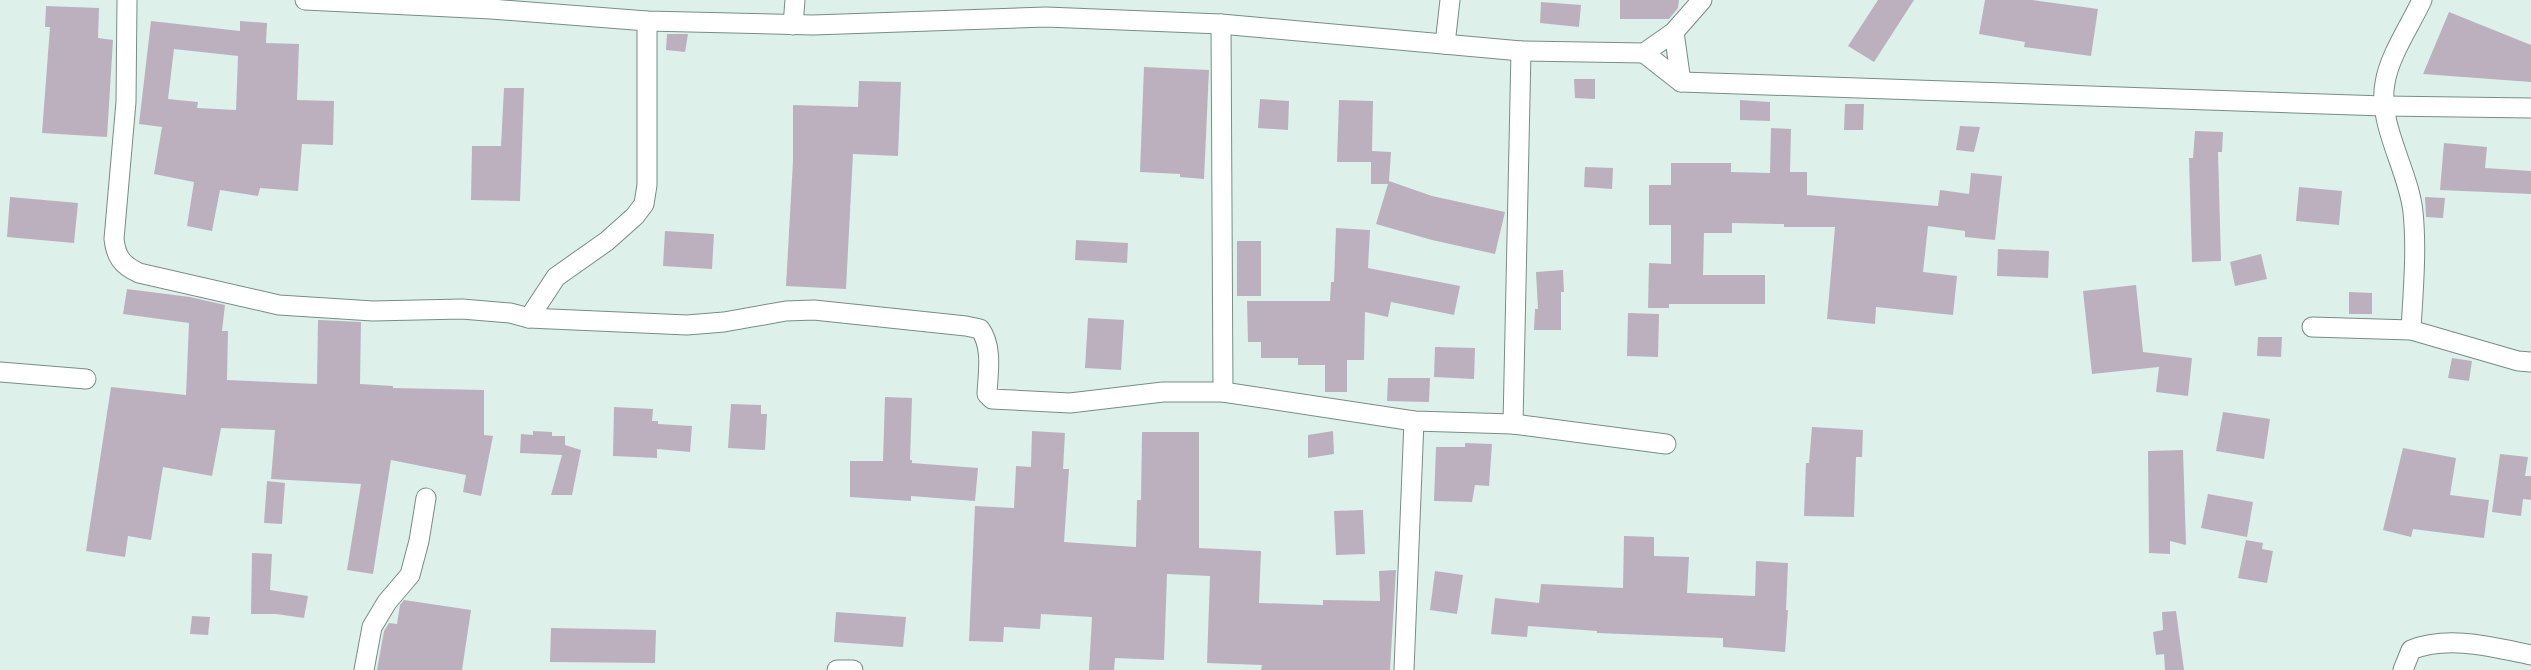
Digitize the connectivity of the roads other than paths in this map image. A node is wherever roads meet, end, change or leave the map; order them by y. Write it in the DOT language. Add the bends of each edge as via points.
graph roads {
  1 [pos="127,0"];
  2 [pos="304,0"];
  3 [pos="795,0"];
  4 [pos="1450,0"];
  5 [pos="1702,0"];
  6 [pos="2422,0"];
  7 [pos="492,4"];
  8 [pos="647,21"];
  9 [pos="1221,24"];
  10 [pos="793,25"];
  11 [pos="1674,32"];
  12 [pos="1445,44"];
  13 [pos="1521,51"];
  14 [pos="1644,53"];
  15 [pos="1681,82"];
  16 [pos="2384,106"];
  17 [pos="2531,108"];
  18 [pos="529,318"];
  19 [pos="2312,327"];
  20 [pos="2411,330"];
  21 [pos="2531,362"];
  22 [pos="0,372"];
  23 [pos="86,379"];
  24 [pos="1223,392"];
  25 [pos="1414,421"];
  26 [pos="1513,424"];
  27 [pos="1666,444"];
  28 [pos="426,498"];
  29 [pos="2531,655"];
  30 [pos="364,670"];
  31 [pos="837,670"];
  32 [pos="853,670"];
  33 [pos="1404,670"];
  34 [pos="2403,670"];
  1 -- 18 [label="street" via="125,102 114,239 116,255 126,267 279,305 373,311 462,309"];
  2 -- 7 [label="street"];
  3 -- 10 [label="street"];
  4 -- 12 [label="street"];
  5 -- 11 [label="street"];
  6 -- 16 [label="street" via="2391,64"];
  7 -- 8 [label="street"];
  8 -- 10 [label="street"];
  8 -- 18 [label="street" via="645,204 607,241 556,277"];
  9 -- 10 [label="street" via="1045,17"];
  9 -- 12 [label="street"];
  9 -- 24 [label="street"];
  11 -- 14 [label="street"];
  11 -- 15 [label="street"];
  12 -- 13 [label="street"];
  13 -- 14 [label="street"];
  13 -- 26 [label="street"];
  14 -- 15 [label="street"];
  15 -- 16 [label="street"];
  16 -- 17 [label="street"];
  16 -- 20 [label="street" via="2413,212"];
  18 -- 24 [label="street" via="687,326 814,310 980,329 986,338 987,394 992,398 1070,402 1163,392"];
  19 -- 20 [label="street"];
  20 -- 21 [label="street"];
  22 -- 23 [label="street"];
  24 -- 25 [label="street"];
  25 -- 26 [label="street"];
  25 -- 33 [label="street"];
  26 -- 27 [label="street"];
  28 -- 30 [label="street" via="410,575 372,627"];
  29 -- 34 [label="street" via="2451,642 2426,644 2411,650"];
  31 -- 32 [label="street"];
}
